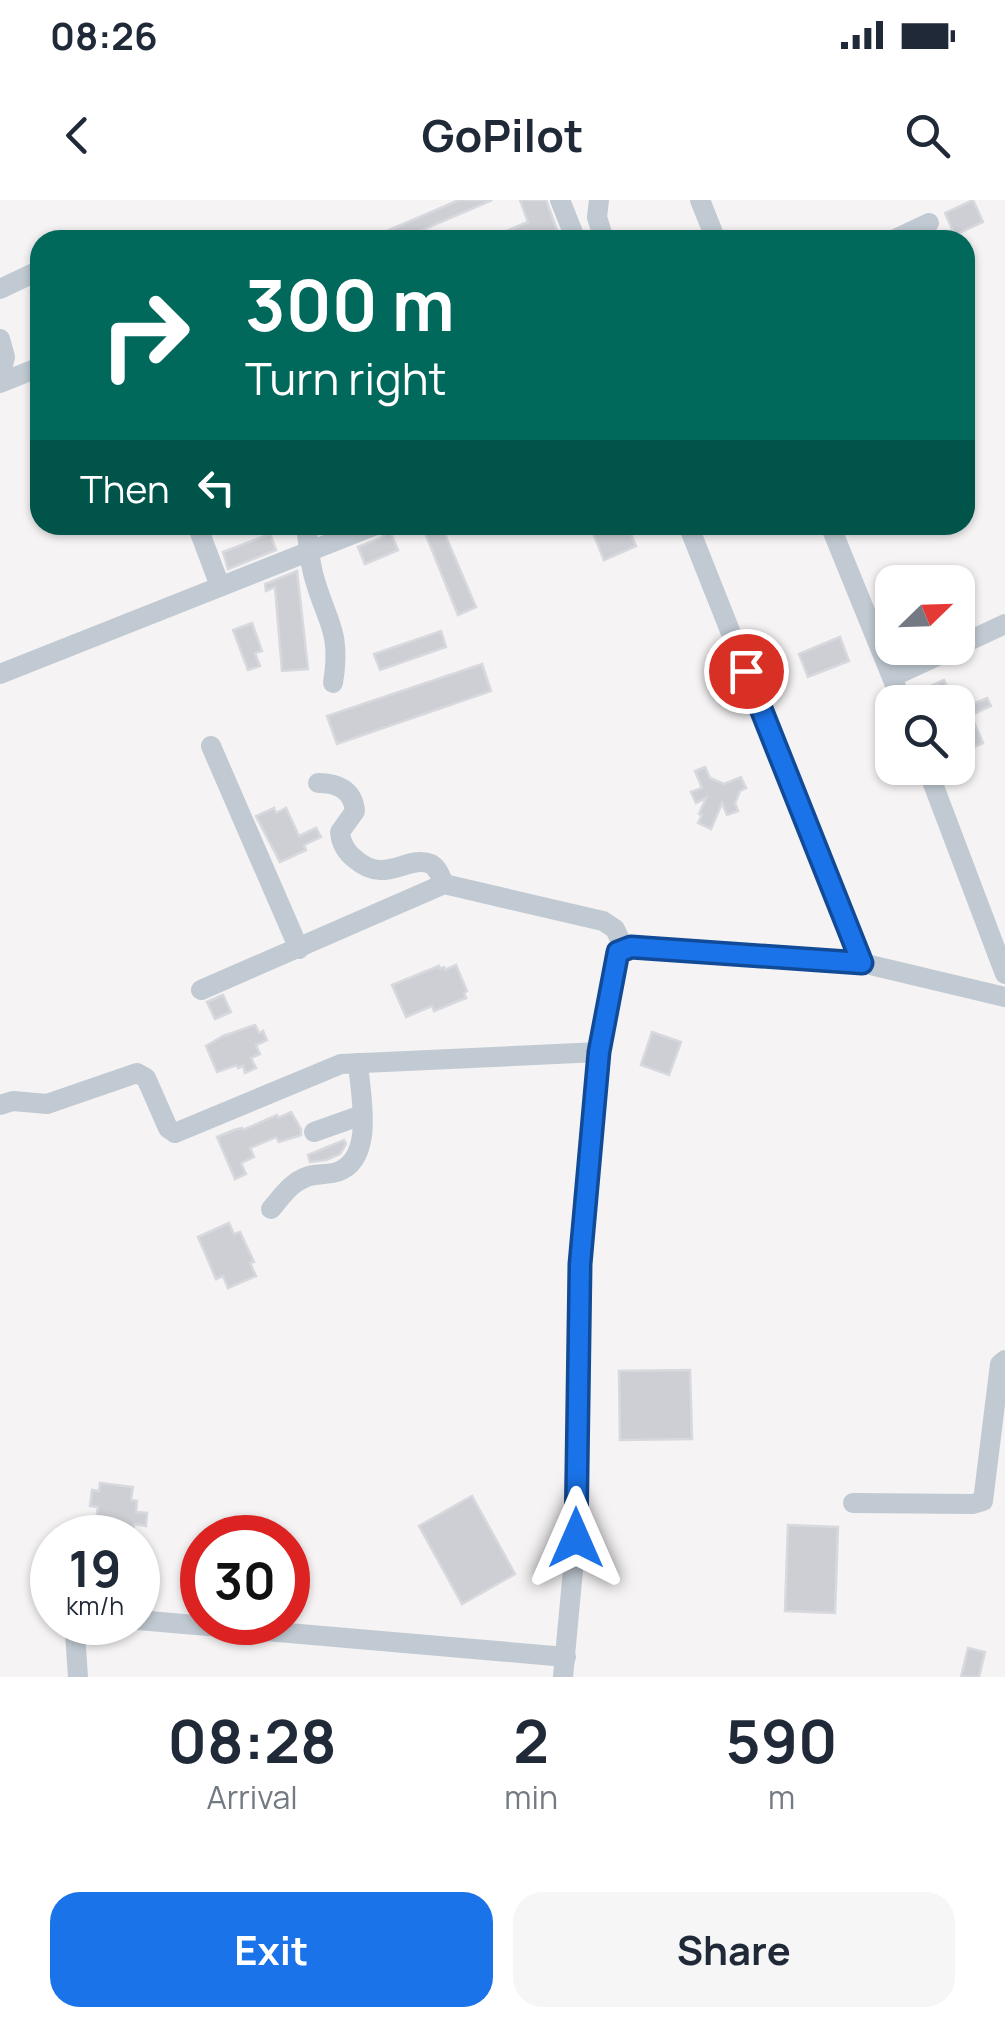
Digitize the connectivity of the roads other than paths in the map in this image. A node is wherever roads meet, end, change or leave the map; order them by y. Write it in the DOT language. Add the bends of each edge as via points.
graph roads {
  1 [pos="560,200"];
  2 [pos="599,200"];
  3 [pos="700,200"];
  4 [pos="929,223"];
  5 [pos="572,230"];
  6 [pos="601,230"];
  7 [pos="712,230"];
  8 [pos="914,230"];
  9 [pos="30,275"];
  10 [pos="0,289"];
  11 [pos="0,339"];
  12 [pos="30,370"];
  13 [pos="0,380"];
  14 [pos="200,535"];
  15 [pos="307,535"];
  16 [pos="351,535"];
  17 [pos="692,535"];
  18 [pos="834,535"];
  19 [pos="308,552"];
  20 [pos="220,586"];
  21 [pos="1005,624"];
  22 [pos="975,638"];
  23 [pos="918,665"];
  24 [pos="0,674"];
  25 [pos="892,677"];
  26 [pos="333,682"];
  27 [pos="895,685"];
  28 [pos="211,746"];
  29 [pos="318,783"];
  30 [pos="933,785"];
  31 [pos="444,884"];
  32 [pos="624,948"];
  33 [pos="298,949"];
  34 [pos="862,963"];
  35 [pos="1005,974"];
  36 [pos="201,990"];
  37 [pos="1005,997"];
  38 [pos="599,1052"];
  39 [pos="358,1063"];
  40 [pos="0,1105"];
  41 [pos="362,1115"];
  42 [pos="314,1132"];
  43 [pos="271,1209"];
  44 [pos="1005,1360"];
  45 [pos="852,1503"];
  46 [pos="160,1622"];
  47 [pos="76,1645"];
  48 [pos="564,1667"];
  49 [pos="78,1677"];
  1 -- 5 [label="street"];
  2 -- 6 [label="street"];
  3 -- 7 [label="street"];
  4 -- 8 [label="street"];
  9 -- 10 [label="street"];
  11 -- 13 [label="street"];
  12 -- 13 [label="street"];
  14 -- 20 [label="street"];
  15 -- 19 [label="street"];
  16 -- 19 [label="street"];
  17 -- 34 [label="street"];
  18 -- 25 [label="street"];
  19 -- 20 [label="street"];
  19 -- 26 [label="street" via="335,636"];
  20 -- 24 [label="street"];
  21 -- 22 [label="street"];
  23 -- 25 [label="street"];
  25 -- 27 [label="street"];
  28 -- 33 [label="street"];
  29 -- 31 [label="street" via="338,785 353,800 356,811 340,832 358,862 381,871 428,864"];
  30 -- 35 [label="street"];
  31 -- 32 [label="street" via="603,921"];
  31 -- 33 [label="street"];
  32 -- 34 [label="street"];
  32 -- 38 [label="street" via="616,958"];
  33 -- 36 [label="street"];
  34 -- 37 [label="street"];
  38 -- 39 [label="street"];
  38 -- 48 [label="street" via="580,1264 576,1538"];
  39 -- 40 [label="street" via="330,1068 175,1133 137,1072 47,1104"];
  39 -- 41 [label="street"];
  41 -- 42 [label="street"];
  41 -- 43 [label="street" via="356,1158 337,1172 302,1178"];
  44 -- 45 [label="street" via="983,1501"];
  46 -- 48 [label="street"];
  47 -- 49 [label="street"];
}
